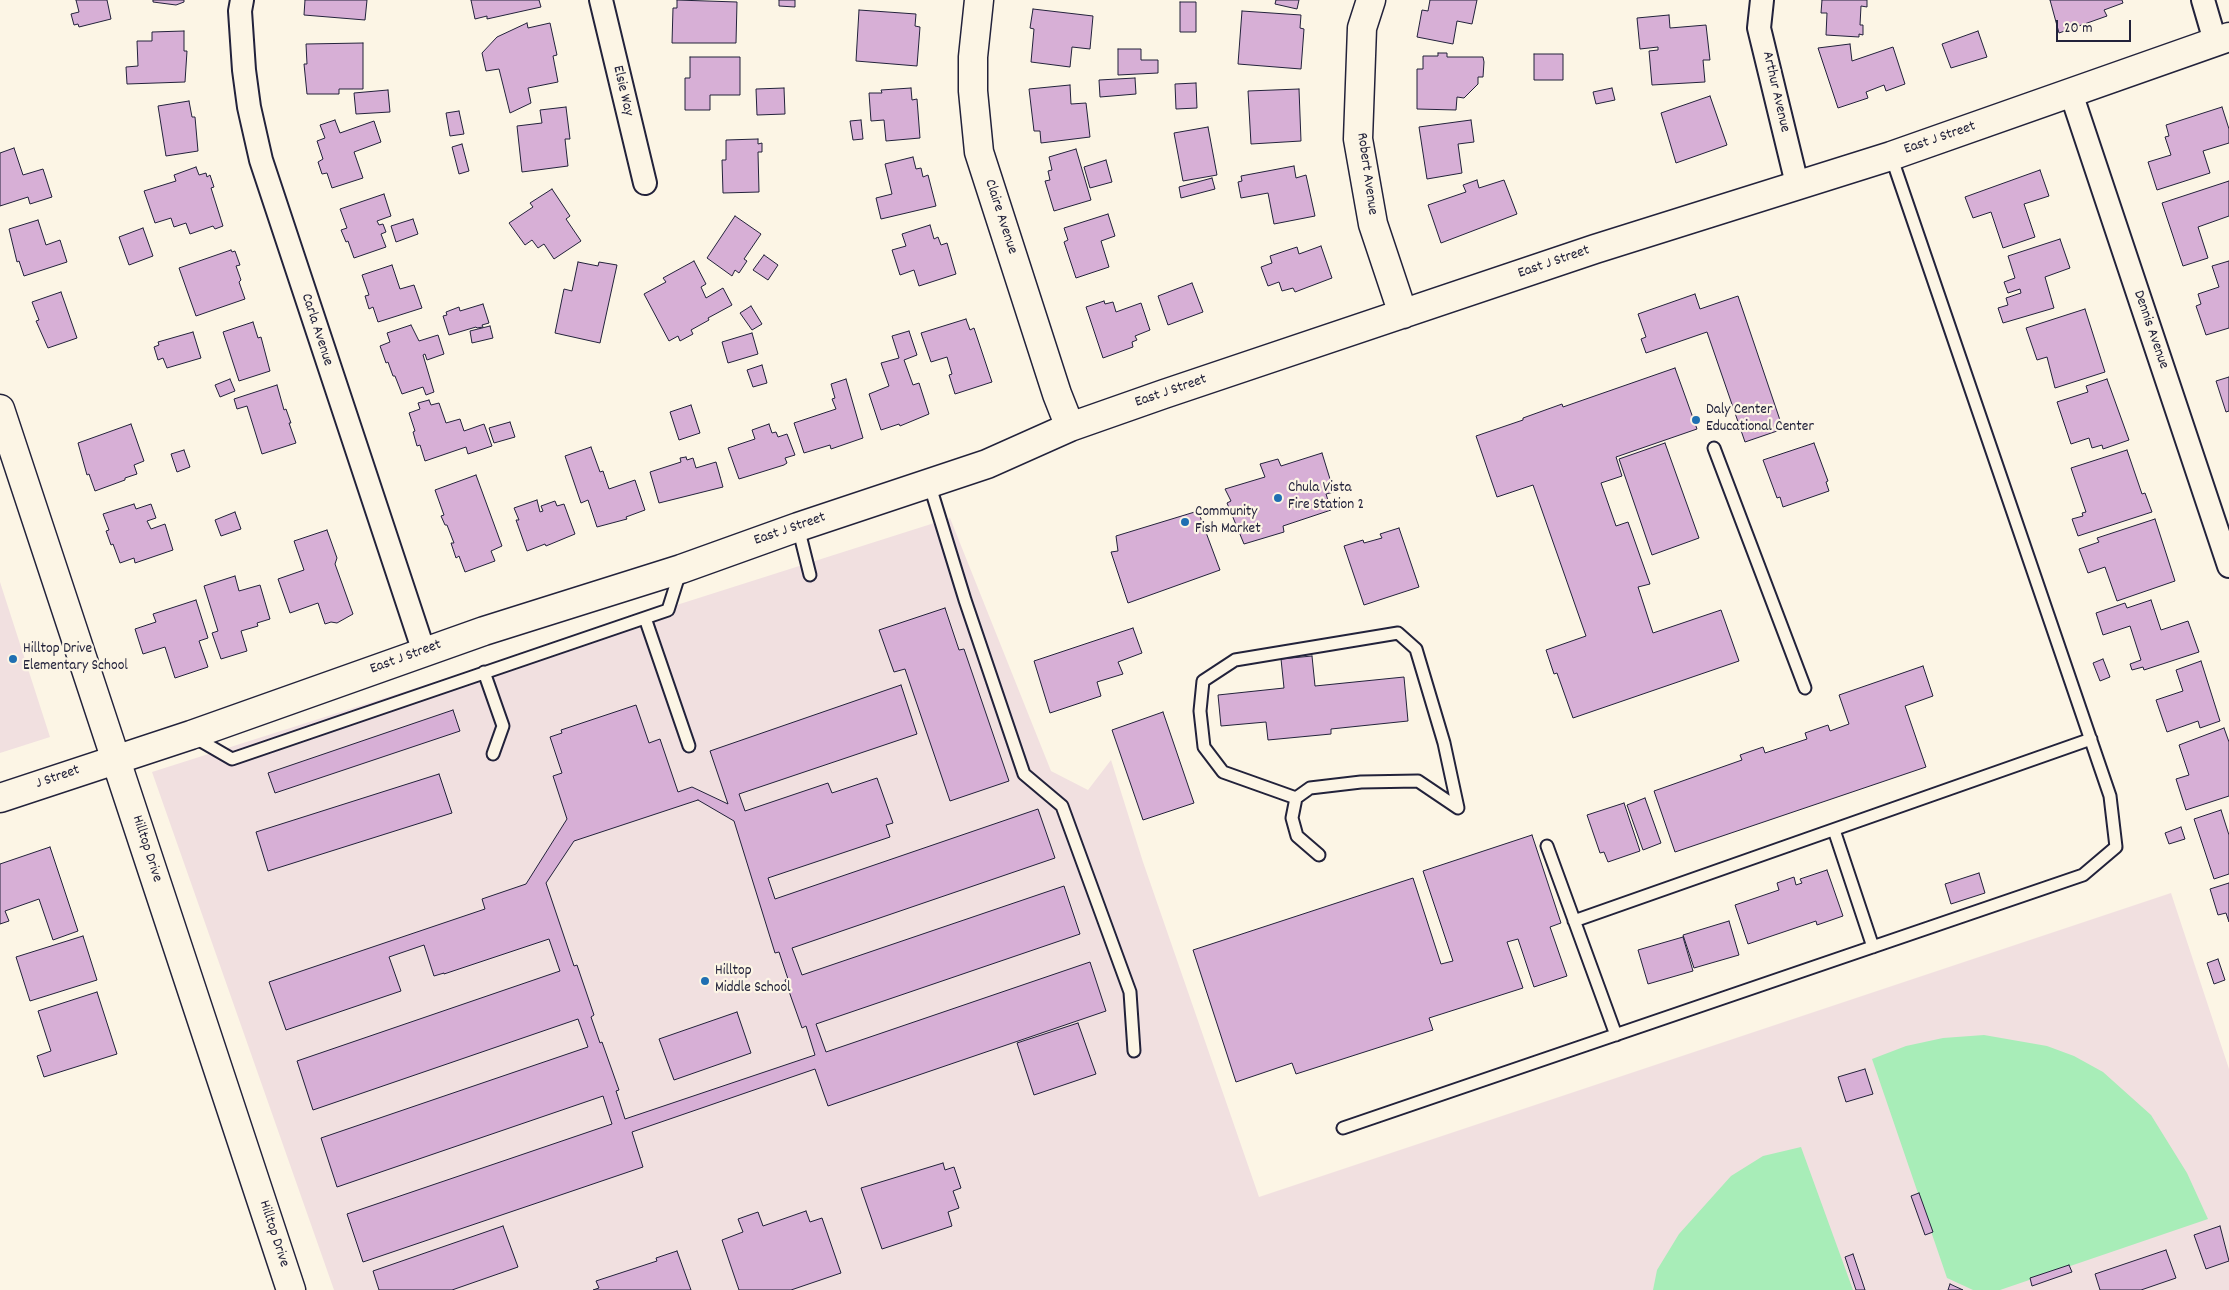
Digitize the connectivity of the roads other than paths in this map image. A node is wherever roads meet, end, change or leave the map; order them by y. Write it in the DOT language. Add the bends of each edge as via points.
graph roads {
  1 [pos="242,0"];
  2 [pos="601,0"];
  3 [pos="979,0"];
  4 [pos="1371,0"];
  5 [pos="1762,0"];
  6 [pos="2203,0"];
  7 [pos="2222,39"];
  8 [pos="2071,93"];
  9 [pos="1892,156"];
  10 [pos="645,182"];
  11 [pos="1797,184"];
  12 [pos="1403,314"];
  13 [pos="0,409"];
  14 [pos="1070,427"];
  15 [pos="1714,448"];
  16 [pos="929,483"];
  17 [pos="798,527"];
  18 [pos="2229,566"];
  19 [pos="681,569"];
  20 [pos="810,575"];
  21 [pos="645,618"];
  22 [pos="424,652"];
  23 [pos="484,672"];
  24 [pos="1805,688"];
  25 [pos="191,735"];
  26 [pos="2091,739"];
  27 [pos="689,746"];
  28 [pos="493,754"];
  29 [pos="116,759"];
  30 [pos="0,798"];
  31 [pos="1296,798"];
  32 [pos="1834,830"];
  33 [pos="1547,846"];
  34 [pos="1318,855"];
  35 [pos="1574,921"];
  36 [pos="1873,947"];
  37 [pos="1616,1035"];
  38 [pos="1134,1050"];
  39 [pos="1343,1128"];
  40 [pos="291,1290"];
  1 -- 22 [label="street, Carla Avenue" via="244,70 261,160"];
  2 -- 10 [label="street, Elsie Way"];
  3 -- 14 [label="street, Claire Avenue" via="973,56 979,152"];
  4 -- 12 [label="street, Robert Avenue" via="1362,28 1358,139 1373,224"];
  5 -- 11 [label="street, Arthur Avenue" via="1759,28"];
  6 -- 7 [label="street"];
  7 -- 8 [label="street, East J Street"];
  8 -- 9 [label="street, East J Street"];
  8 -- 18 [label="street, Dennis Avenue"];
  9 -- 11 [label="street, East J Street"];
  9 -- 26 [label="lane"];
  11 -- 12 [label="street, East J Street"];
  12 -- 14 [label="street, East J Street"];
  13 -- 29 [label="street, Hilltop Drive"];
  14 -- 16 [label="street, East J Street" via="987,464"];
  15 -- 24 [label="lane"];
  16 -- 17 [label="street, East J Street"];
  16 -- 38 [label="lane" via="1024,774 1062,806 1130,992"];
  17 -- 19 [label="street, East J Street"];
  17 -- 20 [label="lane"];
  19 -- 21 [label="lane" via="668,610"];
  19 -- 22 [label="street, East J Street"];
  21 -- 23 [label="lane"];
  21 -- 27 [label="lane"];
  22 -- 25 [label="street, East J Street"];
  23 -- 25 [label="lane" via="232,759"];
  23 -- 28 [label="lane" via="503,726"];
  25 -- 29 [label="street, East J Street"];
  26 -- 32 [label="lane"];
  26 -- 36 [label="lane" via="2110,796 2116,848 2083,875"];
  29 -- 30 [label="street, J Street"];
  29 -- 40 [label="street, Hilltop Drive"];
  31 -- 31 [label="lane" via="1223,772 1204,747 1200,710 1203,681 1234,660 1398,633 1416,649 1444,743 1458,808 1418,781 1361,782 1310,788"];
  31 -- 34 [label="lane" via="1292,818 1297,836"];
  32 -- 35 [label="lane"];
  32 -- 36 [label="lane"];
  33 -- 35 [label="lane"];
  35 -- 37 [label="lane"];
  36 -- 37 [label="lane"];
  37 -- 39 [label="lane"];
}
